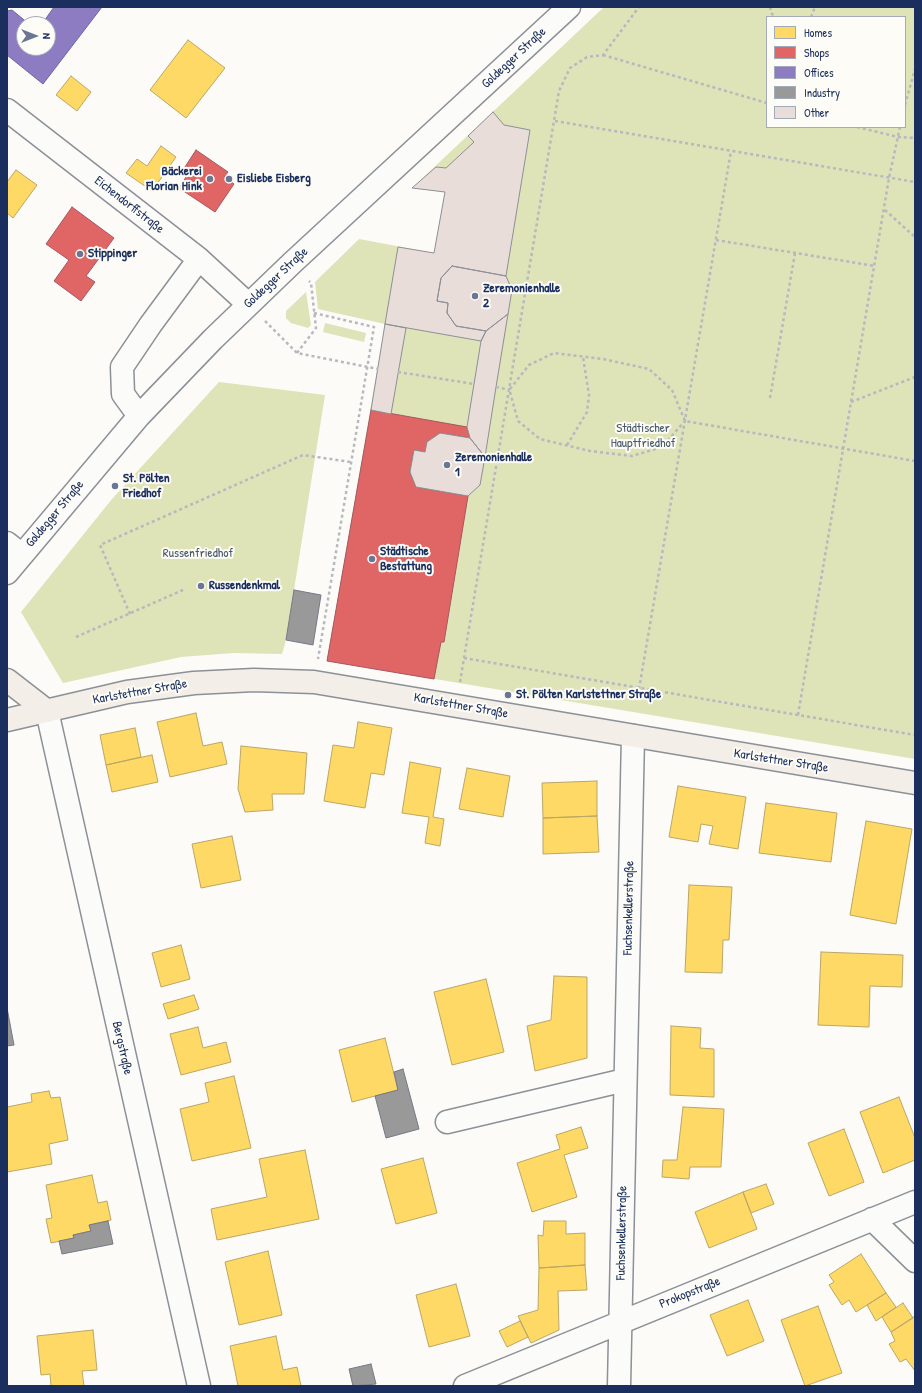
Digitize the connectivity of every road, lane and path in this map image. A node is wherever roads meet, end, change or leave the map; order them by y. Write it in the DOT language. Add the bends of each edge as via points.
graph roads {
  1 [pos="569,7"];
  2 [pos="639,7"];
  3 [pos="770,7"];
  4 [pos="775,16"];
  5 [pos="603,55"];
  6 [pos="915,70"];
  7 [pos="906,101"];
  8 [pos="766,103"];
  9 [pos="7,110"];
  10 [pos="555,121"];
  11 [pos="861,128"];
  12 [pos="900,128"];
  13 [pos="898,137"];
  14 [pos="915,138"];
  15 [pos="731,151"];
  16 [pos="889,178"];
  17 [pos="915,182"];
  18 [pos="884,210"];
  19 [pos="915,238"];
  20 [pos="716,240"];
  21 [pos="795,253"];
  22 [pos="199,259"];
  23 [pos="292,263"];
  24 [pos="875,266"];
  25 [pos="248,304"];
  26 [pos="314,313"];
  27 [pos="297,353"];
  28 [pos="583,357"];
  29 [pos="368,367"];
  30 [pos="378,369"];
  31 [pos="398,372"];
  32 [pos="915,377"];
  33 [pos="474,384"];
  34 [pos="496,388"];
  35 [pos="510,390"];
  36 [pos="770,398"];
  37 [pos="851,402"];
  38 [pos="138,416"];
  39 [pos="685,421"];
  40 [pos="567,445"];
  41 [pos="843,449"];
  42 [pos="915,461"];
  43 [pos="351,462"];
  44 [pos="14,549"];
  45 [pos="7,573"];
  46 [pos="183,590"];
  47 [pos="130,614"];
  48 [pos="76,637"];
  49 [pos="464,658"];
  50 [pos="7,680"];
  51 [pos="314,682"];
  52 [pos="639,689"];
  53 [pos="457,705"];
  54 [pos="47,711"];
  55 [pos="798,715"];
  56 [pos="7,720"];
  57 [pos="915,735"];
  58 [pos="633,736"];
  59 [pos="915,783"];
  60 [pos="625,1080"];
  61 [pos="448,1122"];
  62 [pos="915,1202"];
  63 [pos="872,1220"];
  64 [pos="915,1261"];
  65 [pos="620,1321"];
  66 [pos="199,1386"];
  67 [pos="465,1386"];
  68 [pos="619,1386"];
  1 -- 23 [label="street, Goldegger Straße"];
  2 -- 5 [label="path"];
  3 -- 4 [label="path"];
  5 -- 8 [label="path"];
  5 -- 10 [label="path" via="587,57 570,68 559,91"];
  6 -- 7 [label="path"];
  9 -- 22 [label="street, Eichendorffstraße"];
  10 -- 15 [label="path"];
  10 -- 35 [label="path"];
  11 -- 13 [label="path"];
  12 -- 13 [label="path"];
  13 -- 14 [label="path"];
  13 -- 16 [label="path"];
  15 -- 16 [label="path"];
  15 -- 20 [label="path"];
  16 -- 17 [label="path"];
  16 -- 18 [label="path"];
  18 -- 19 [label="path"];
  18 -- 24 [label="path"];
  20 -- 21 [label="path"];
  20 -- 39 [label="path"];
  21 -- 24 [label="path"];
  21 -- 36 [label="path"];
  22 -- 25 [label="street, Eichendorffstraße"];
  22 -- 38 [label="street" via="122,367 123,394"];
  23 -- 25 [label="street, Goldegger Straße"];
  23 -- 26 [label="path" via="311,283"];
  24 -- 37 [label="path"];
  25 -- 27 [label="path"];
  25 -- 38 [label="street, Goldegger Straße"];
  26 -- 27 [label="path" via="316,328"];
  26 -- 29 [label="path" via="374,327"];
  27 -- 29 [label="path"];
  28 -- 35 [label="path" via="554,353 529,364"];
  28 -- 39 [label="path" via="649,369 672,390"];
  28 -- 40 [label="path" via="589,395 586,412"];
  29 -- 30 [label="path"];
  29 -- 43 [label="path"];
  31 -- 33 [label="path"];
  32 -- 37 [label="path"];
  34 -- 35 [label="path"];
  35 -- 40 [label="path" via="518,421 540,439"];
  35 -- 49 [label="path"];
  37 -- 41 [label="path"];
  38 -- 44 [label="street, Goldegger Straße"];
  39 -- 40 [label="path" via="662,447 632,456 590,451"];
  39 -- 41 [label="path"];
  39 -- 52 [label="path"];
  41 -- 42 [label="path"];
  41 -- 55 [label="path"];
  43 -- 47 [label="path" via="303,454 100,545"];
  43 -- 51 [label="path"];
  44 -- 45 [label="street, Goldegger Straße"];
  46 -- 47 [label="path"];
  47 -- 48 [label="path"];
  49 -- 52 [label="path"];
  49 -- 53 [label="path"];
  50 -- 54 [label="main road"];
  51 -- 53 [label="main road, Karlstettner Straße"];
  51 -- 54 [label="main road, Karlstettner Straße" via="254,680 194,683 127,692"];
  52 -- 55 [label="path"];
  53 -- 58 [label="main road, Karlstettner Straße"];
  54 -- 56 [label="main road, Karlstettner Straße"];
  54 -- 66 [label="street, Bergstraße"];
  55 -- 57 [label="path"];
  58 -- 59 [label="main road, Karlstettner Straße"];
  58 -- 60 [label="street, Fuchsenkellerstraße"];
  60 -- 61 [label="street"];
  60 -- 65 [label="street, Fuchsenkellerstraße"];
  62 -- 63 [label="street, Prokopstraße"];
  63 -- 64 [label="street"];
  63 -- 65 [label="street, Prokopstraße"];
  65 -- 67 [label="street, Prokopstraße"];
  65 -- 68 [label="street, Fuchsenkellerstraße"];
}
